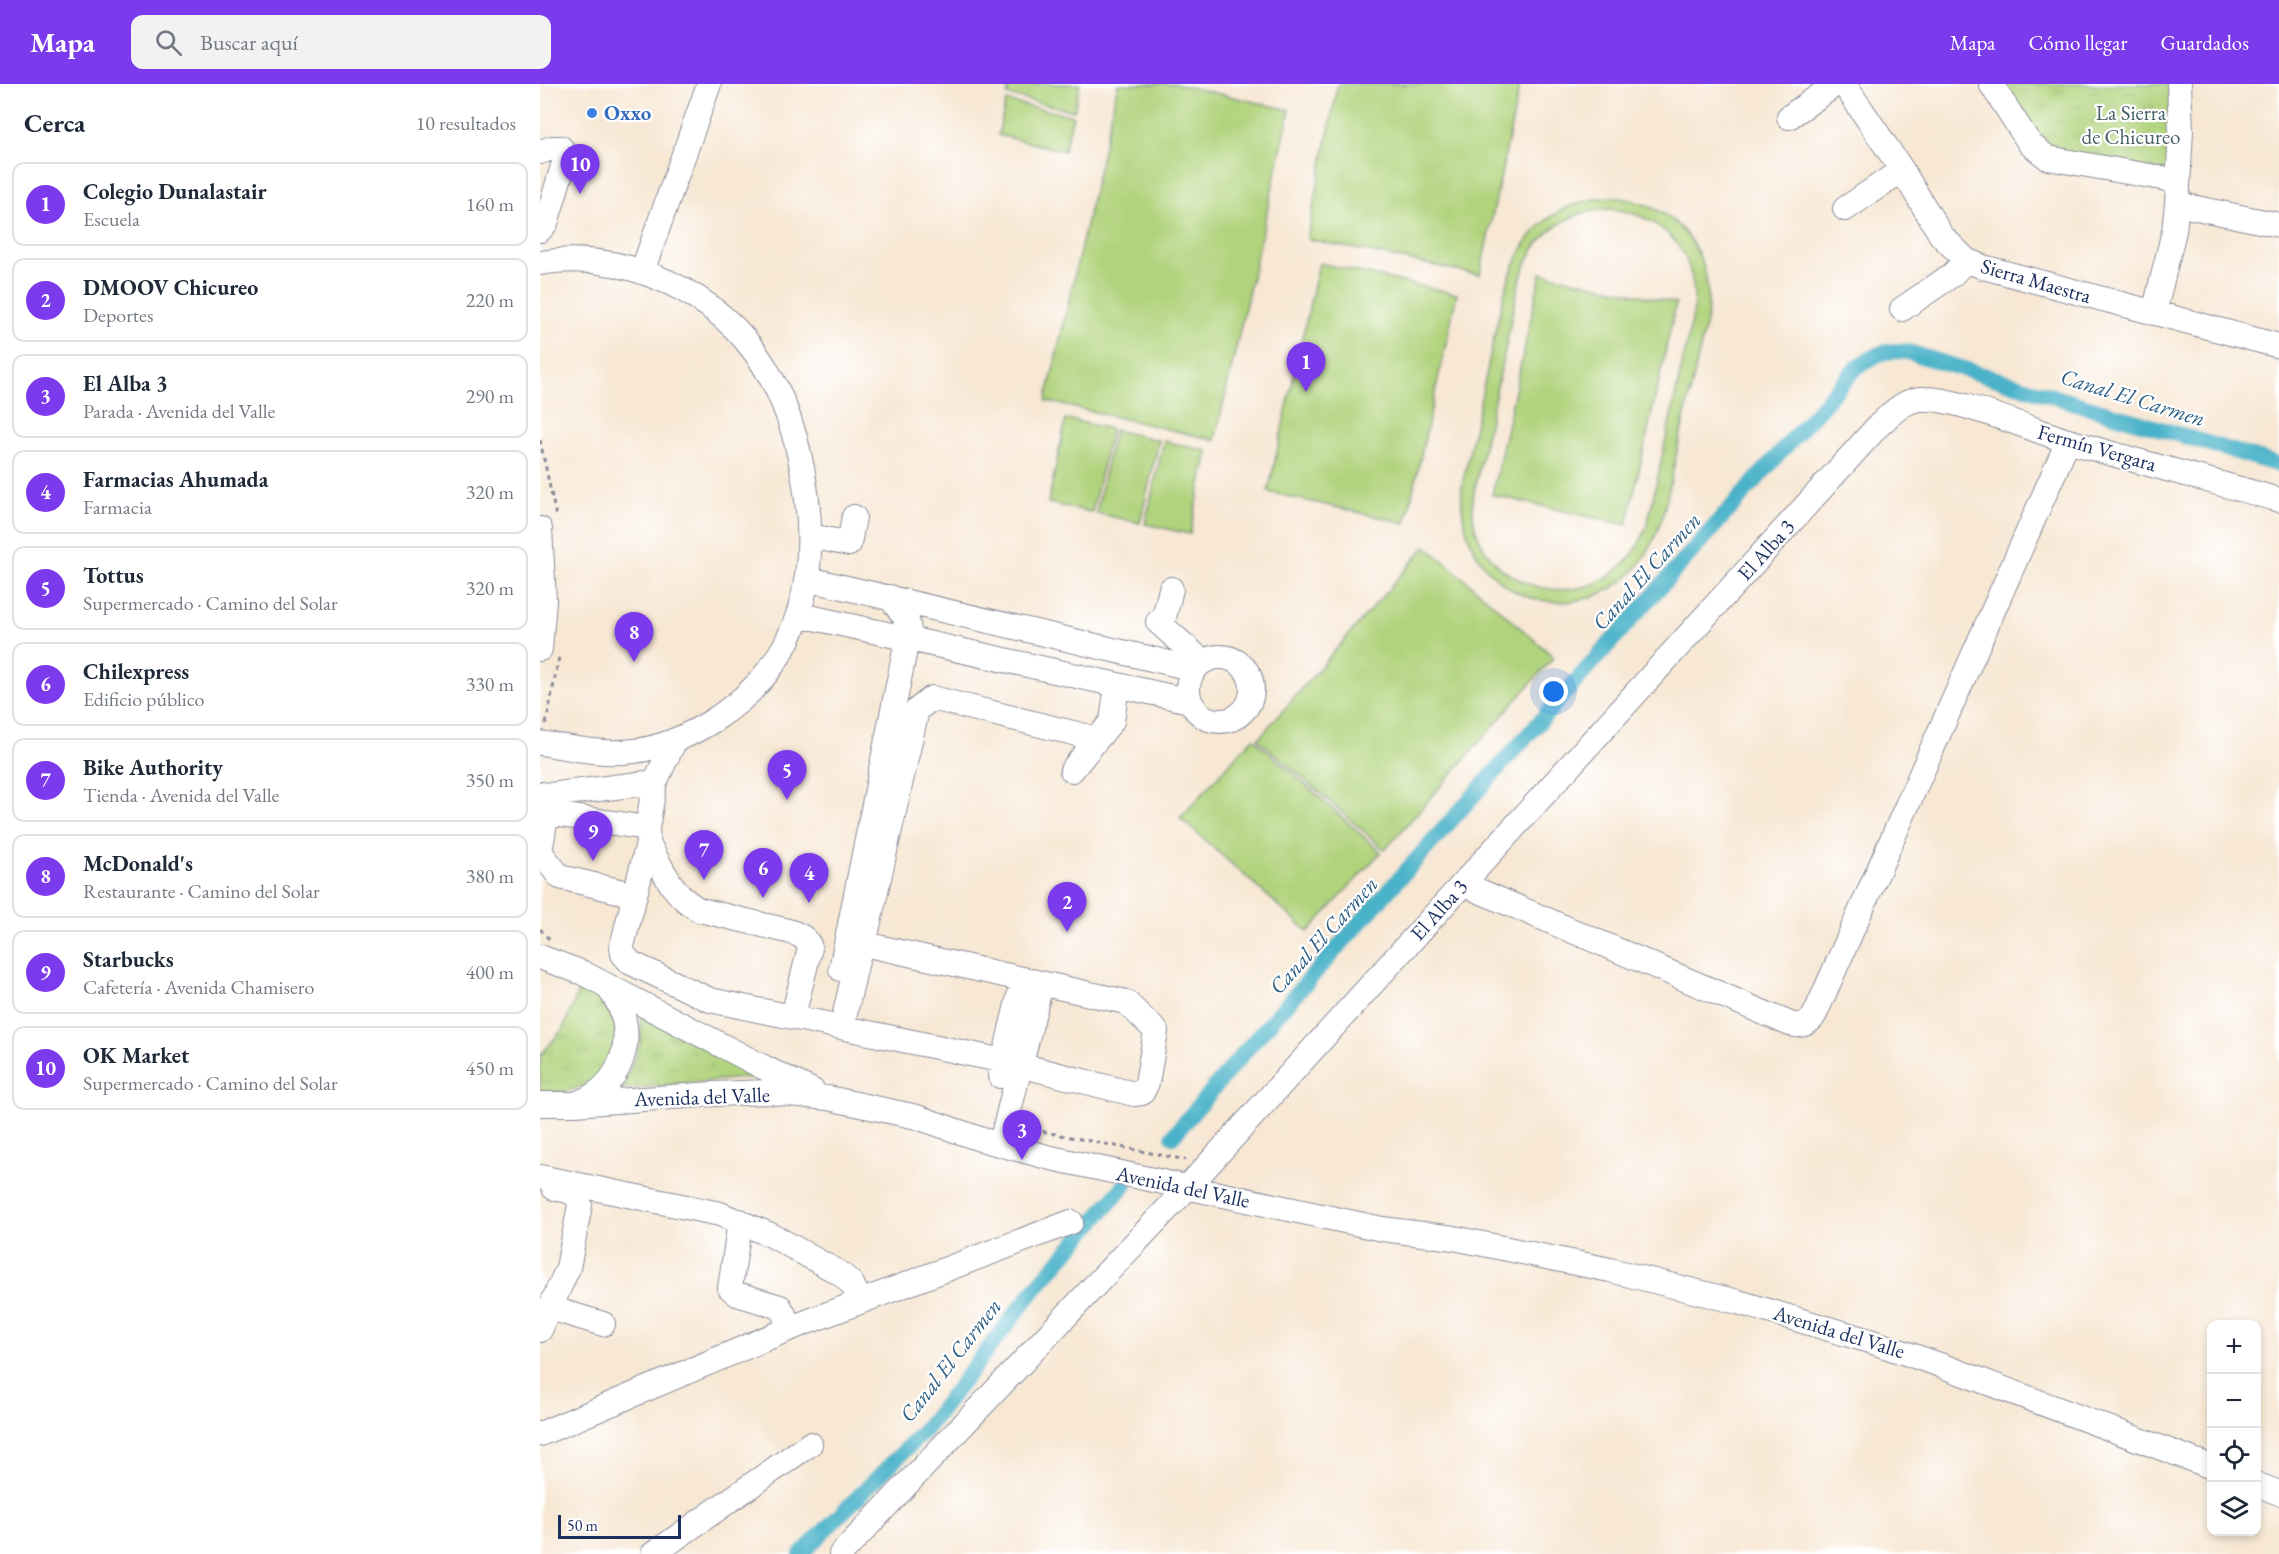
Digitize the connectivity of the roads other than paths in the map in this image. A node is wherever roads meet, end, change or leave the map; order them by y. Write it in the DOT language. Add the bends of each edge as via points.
graph roads {
  1 [pos="709,84"];
  2 [pos="1836,84"];
  3 [pos="1844,84"];
  4 [pos="1991,84"];
  5 [pos="2180,84"];
  6 [pos="1789,117"];
  7 [pos="540,152"];
  8 [pos="1902,170"];
  9 [pos="2178,181"];
  10 [pos="2177,204"];
  11 [pos="1845,208"];
  12 [pos="2279,225"];
  13 [pos="540,230"];
  14 [pos="1966,260"];
  15 [pos="540,263"];
  16 [pos="642,272"];
  17 [pos="1902,309"];
  18 [pos="2154,313"];
  19 [pos="2279,346"];
  20 [pos="1915,400"];
  21 [pos="2068,441"];
  22 [pos="2279,500"];
  23 [pos="854,517"];
  24 [pos="540,529"];
  25 [pos="811,536"];
  26 [pos="808,579"];
  27 [pos="1171,589"];
  28 [pos="890,597"];
  29 [pos="797,618"];
  30 [pos="907,639"];
  31 [pos="540,649"];
  32 [pos="1199,665"];
  33 [pos="1116,685"];
  34 [pos="1190,701"];
  35 [pos="1097,739"];
  36 [pos="675,740"];
  37 [pos="540,743"];
  38 [pos="637,751"];
  39 [pos="1072,770"];
  40 [pos="655,782"];
  41 [pos="544,803"];
  42 [pos="647,835"];
  43 [pos="1463,884"];
  44 [pos="635,895"];
  45 [pos="864,944"];
  46 [pos="545,951"];
  47 [pos="1032,982"];
  48 [pos="608,987"];
  49 [pos="794,1016"];
  50 [pos="836,1025"];
  51 [pos="1012,1063"];
  52 [pos="828,1098"];
  53 [pos="540,1104"];
  54 [pos="575,1104"];
  55 [pos="917,1117"];
  56 [pos="999,1128"];
  57 [pos="540,1177"];
  58 [pos="1197,1177"];
  59 [pos="540,1185"];
  60 [pos="740,1221"];
  61 [pos="1071,1222"];
  62 [pos="860,1301"];
  63 [pos="545,1319"];
  64 [pos="603,1324"];
  65 [pos="791,1328"];
  66 [pos="540,1434"];
  67 [pos="810,1444"];
  68 [pos="2207,1465"];
  69 [pos="2261,1486"];
  70 [pos="2279,1492"];
  71 [pos="653,1554"];
  72 [pos="841,1554"];
  1 -- 16 [label="street"];
  2 -- 6 [label="street"];
  3 -- 8 [label="street, Sierra Maestra"];
  4 -- 9 [label="street" via="2030,144 2048,158"];
  5 -- 9 [label="street"];
  7 -- 13 [label="street" via="561,148 566,156 546,223"];
  8 -- 11 [label="street"];
  8 -- 14 [label="street, Sierra Maestra" via="1941,235"];
  9 -- 10 [label="street"];
  10 -- 12 [label="street"];
  10 -- 18 [label="street"];
  14 -- 17 [label="street" via="1952,275"];
  14 -- 18 [label="street, Sierra Maestra"];
  15 -- 16 [label="street" via="584,260"];
  16 -- 25 [label="street" via="679,287 713,308 740,332 764,364 796,439"];
  18 -- 19 [label="street, Sierra Maestra"];
  20 -- 21 [label="street, Fermín Vergara" via="1951,402"];
  20 -- 43 [label="street, El Alba 3" via="1898,408 1878,426"];
  21 -- 22 [label="street, Fermín Vergara"];
  21 -- 43 [label="street" via="1809,1022 1800,1026 1790,1024"];
  23 -- 25 [label="street" via="849,544"];
  24 -- 31 [label="street" via="544,600"];
  25 -- 26 [label="street"];
  26 -- 28 [label="street"];
  26 -- 29 [label="street"];
  27 -- 32 [label="street" via="1164,618 1158,622"];
  28 -- 30 [label="street" via="907,620"];
  28 -- 32 [label="street"];
  29 -- 30 [label="street" via="814,618"];
  29 -- 36 [label="street" via="772,665 752,689 725,712"];
  30 -- 33 [label="street"];
  30 -- 50 [label="street"];
  32 -- 34 [label="street" via="1190,678"];
  32 -- 34 [label="street" via="1213,658 1235,661 1250,678 1251,696 1238,716 1222,721 1205,718"];
  33 -- 34 [label="street"];
  33 -- 35 [label="street" via="1112,721"];
  35 -- 39 [label="street"];
  35 -- 45 [label="street" via="932,698 917,710"];
  36 -- 38 [label="street"];
  36 -- 40 [label="street"];
  37 -- 38 [label="street" via="598,752"];
  38 -- 40 [label="street" via="649,765"];
  40 -- 41 [label="street"];
  40 -- 42 [label="street"];
  41 -- 42 [label="street"];
  41 -- 44 [label="street" via="540,852 560,877"];
  42 -- 44 [label="street"];
  42 -- 49 [label="street" via="676,892 692,906 801,935 809,943"];
  43 -- 58 [label="street, El Alba 3"];
  44 -- 49 [label="street" via="622,946 631,963 710,1000"];
  45 -- 47 [label="street"];
  45 -- 50 [label="street"];
  46 -- 48 [label="street, Avenida del Valle"];
  47 -- 51 [label="street"];
  47 -- 51 [label="street" via="1126,1002 1140,1013 1156,1031 1147,1083 1142,1093 1134,1094"];
  48 -- 52 [label="street, Avenida del Valle"];
  48 -- 54 [label="street, Avenida del Valle" via="625,1018 624,1056 608,1083"];
  49 -- 50 [label="street"];
  50 -- 51 [label="street"];
  51 -- 56 [label="street"];
  52 -- 54 [label="street, Avenida del Valle" via="770,1092"];
  52 -- 55 [label="street, Avenida del Valle"];
  53 -- 54 [label="street, Avenida del Valle"];
  55 -- 56 [label="street, Avenida del Valle"];
  55 -- 58 [label="street, Avenida del Valle" via="1013,1149"];
  56 -- 58 [label="street, Avenida del Valle"];
  57 -- 60 [label="street"];
  58 -- 68 [label="street, Avenida del Valle" via="1382,1229 1454,1238 1664,1282 1802,1320 1943,1366"];
  58 -- 72 [label="street, El Alba 3"];
  59 -- 63 [label="street" via="572,1192 580,1205 568,1268"];
  60 -- 62 [label="street" via="841,1274 852,1284"];
  60 -- 65 [label="street" via="730,1288 735,1294 780,1307"];
  61 -- 62 [label="street"];
  62 -- 65 [label="street"];
  63 -- 64 [label="street"];
  65 -- 66 [label="street"];
  67 -- 71 [label="street"];
  69 -- 70 [label="street"];
}
